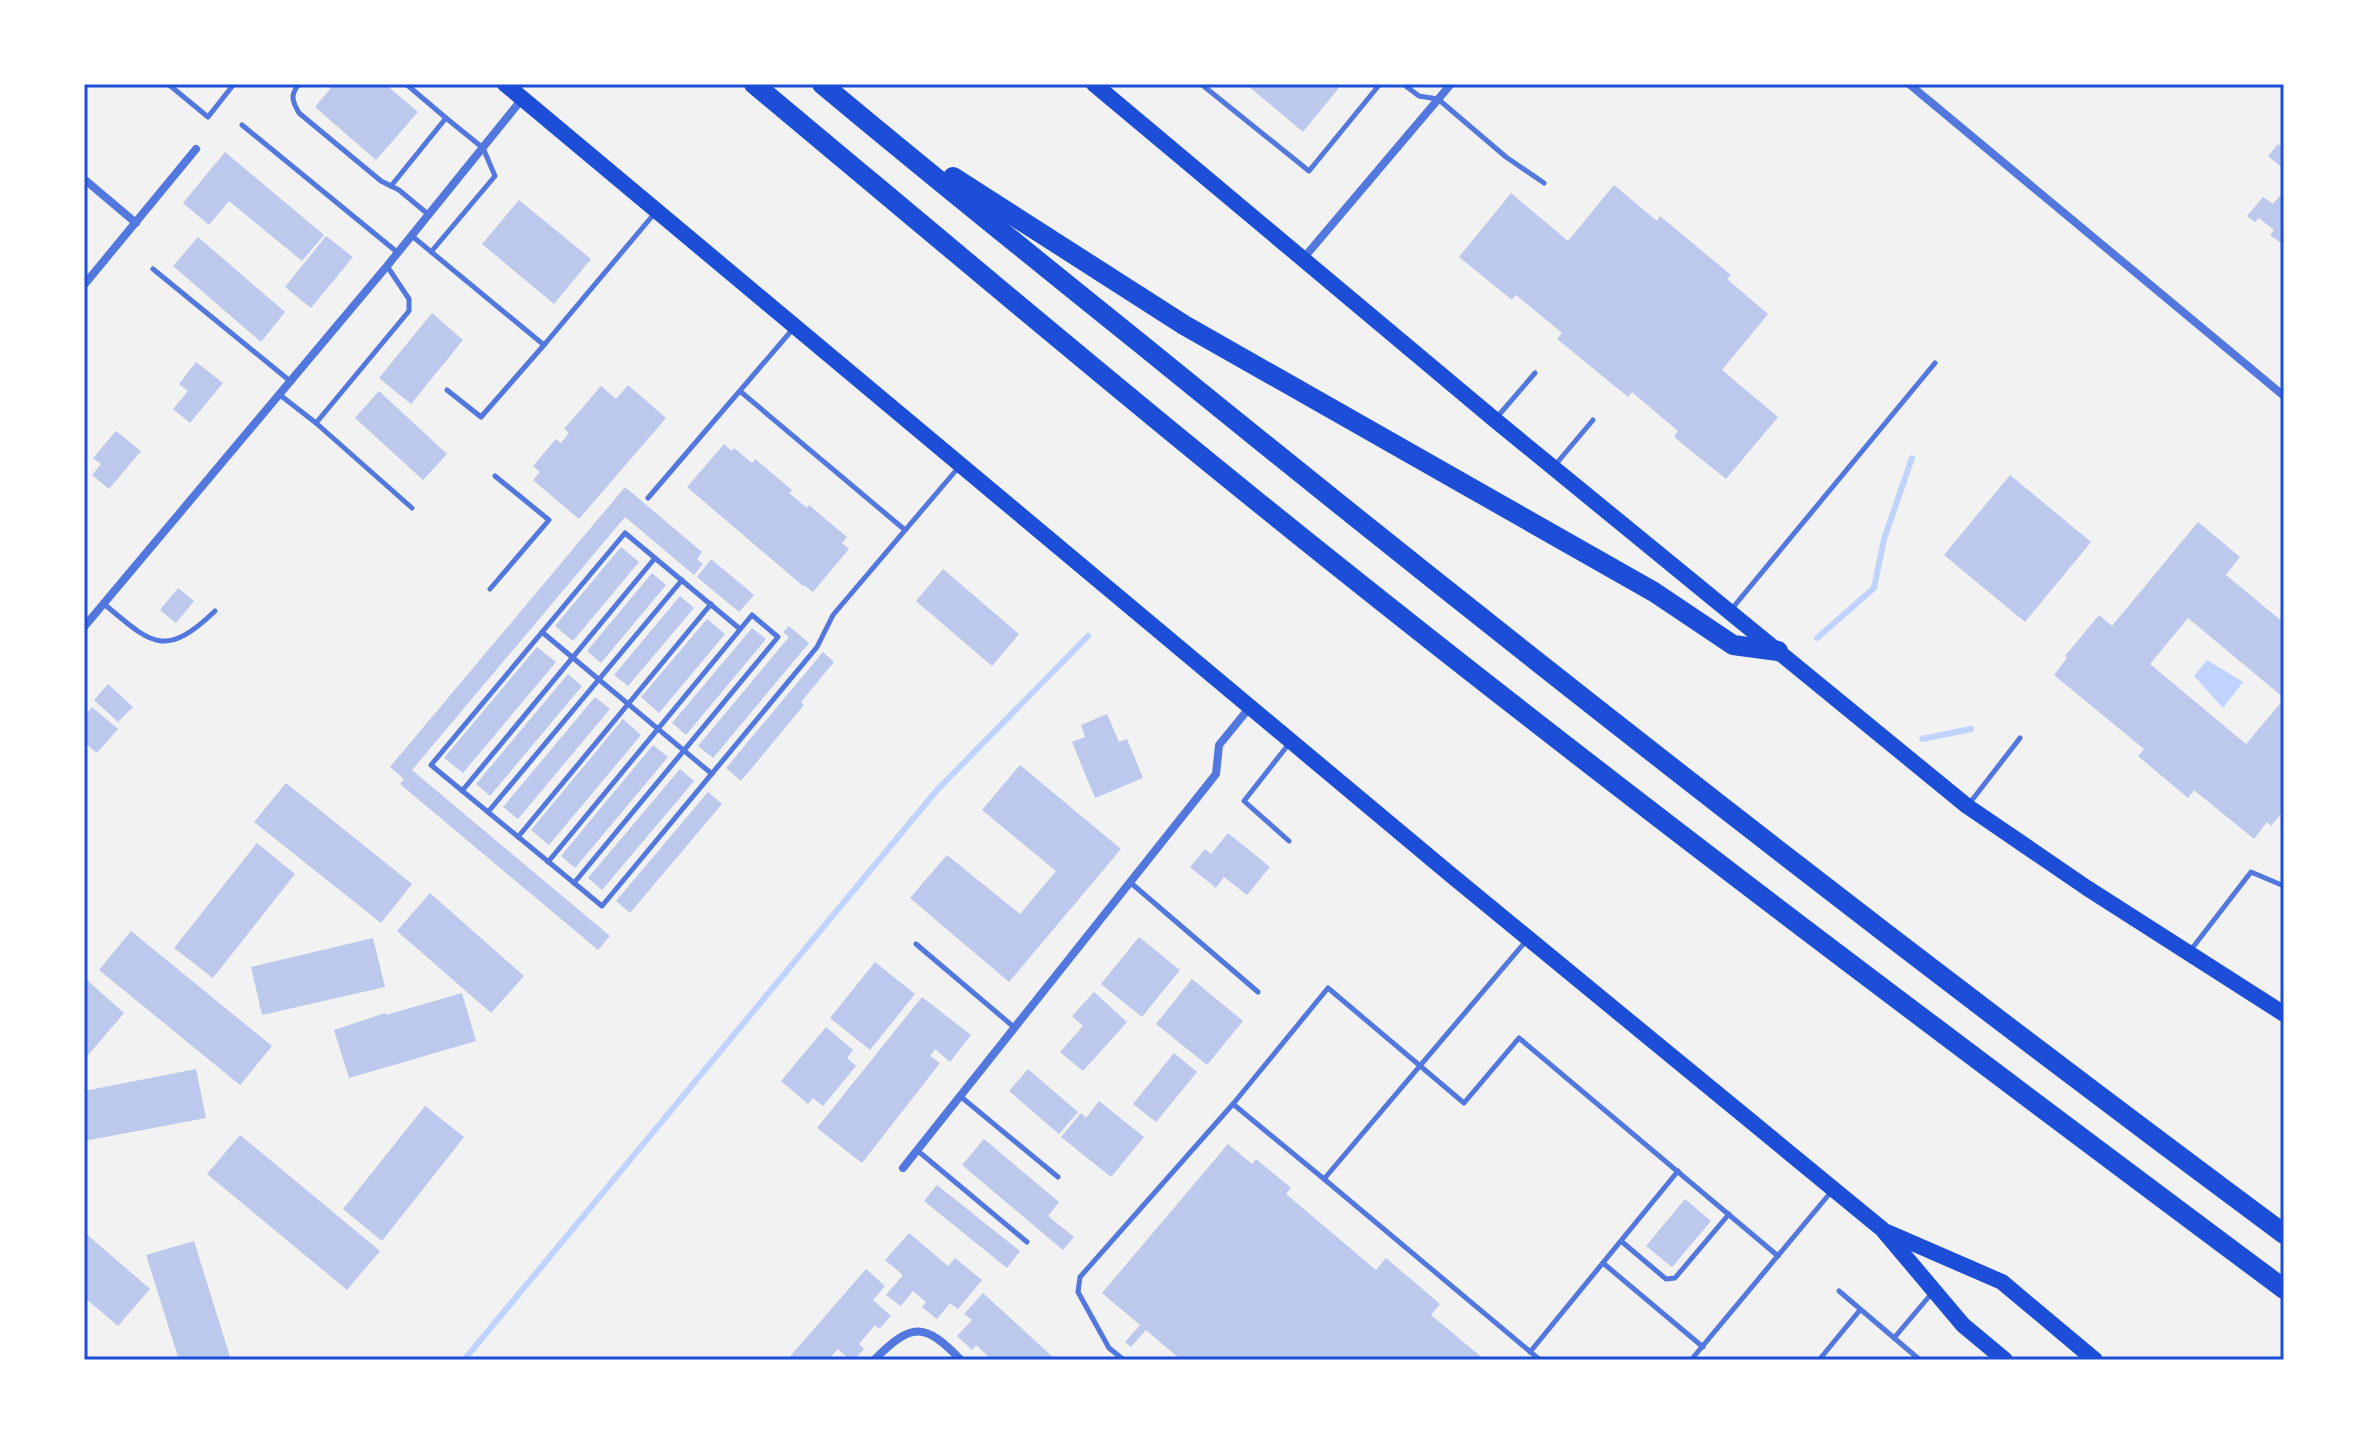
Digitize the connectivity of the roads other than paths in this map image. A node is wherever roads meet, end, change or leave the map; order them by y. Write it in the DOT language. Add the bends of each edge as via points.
graph roads {
  1 [pos="168,84"];
  2 [pos="234,84"];
  3 [pos="299,84"];
  4 [pos="406,84"];
  5 [pos="505,84"];
  6 [pos="754,84"];
  7 [pos="822,84"];
  8 [pos="1094,84"];
  9 [pos="1201,84"];
  10 [pos="1380,84"];
  11 [pos="1403,84"];
  12 [pos="1451,84"];
  13 [pos="1909,84"];
  14 [pos="522,98"];
  15 [pos="1438,99"];
  16 [pos="446,118"];
  17 [pos="242,125"];
  18 [pos="872,126"];
  19 [pos="483,148"];
  20 [pos="196,149"];
  21 [pos="84,179"];
  22 [pos="1544,183"];
  23 [pos="391,186"];
  24 [pos="657,211"];
  25 [pos="429,215"];
  26 [pos="136,223"];
  27 [pos="412,236"];
  28 [pos="431,252"];
  29 [pos="398,253"];
  30 [pos="1302,260"];
  31 [pos="387,266"];
  32 [pos="153,269"];
  33 [pos="84,285"];
  34 [pos="795,326"];
  35 [pos="544,345"];
  36 [pos="1935,363"];
  37 [pos="1535,373"];
  38 [pos="290,381"];
  39 [pos="447,390"];
  40 [pos="741,392"];
  41 [pos="279,395"];
  42 [pos="2284,396"];
  43 [pos="1495,420"];
  44 [pos="1593,420"];
  45 [pos="316,423"];
  46 [pos="961,465"];
  47 [pos="1553,468"];
  48 [pos="495,476"];
  49 [pos="648,498"];
  50 [pos="412,508"];
  51 [pos="906,530"];
  52 [pos="655,558"];
  53 [pos="682,580"];
  54 [pos="490,589"];
  55 [pos="104,603"];
  56 [pos="711,604"];
  57 [pos="215,611"];
  58 [pos="1730,612"];
  59 [pos="84,627"];
  60 [pos="740,629"];
  61 [pos="542,632"];
  62 [pos="1778,651"];
  63 [pos="573,657"];
  64 [pos="599,680"];
  65 [pos="628,704"];
  66 [pos="1251,707"];
  67 [pos="657,729"];
  68 [pos="2020,738"];
  69 [pos="1291,741"];
  70 [pos="684,751"];
  71 [pos="712,774"];
  72 [pos="462,791"];
  73 [pos="1967,806"];
  74 [pos="488,812"];
  75 [pos="518,837"];
  76 [pos="1289,841"];
  77 [pos="548,862"];
  78 [pos="574,883"];
  79 [pos="1131,883"];
  80 [pos="2284,886"];
  81 [pos="1528,938"];
  82 [pos="916,944"];
  83 [pos="2190,952"];
  84 [pos="1258,992"];
  85 [pos="2284,1014"];
  86 [pos="1015,1028"];
  87 [pos="1421,1067"];
  88 [pos="960,1096"];
  89 [pos="1233,1104"];
  90 [pos="917,1151"];
  91 [pos="903,1168"];
  92 [pos="1678,1171"];
  93 [pos="1058,1177"];
  94 [pos="1324,1179"];
  95 [pos="1834,1189"];
  96 [pos="1729,1214"];
  97 [pos="1882,1229"];
  98 [pos="2284,1234"];
  99 [pos="1621,1241"];
  100 [pos="1027,1242"];
  101 [pos="1778,1256"];
  102 [pos="1603,1263"];
  103 [pos="2284,1289"];
  104 [pos="1839,1291"];
  105 [pos="1934,1291"];
  106 [pos="1860,1310"];
  107 [pos="1894,1338"];
  108 [pos="1703,1347"];
  109 [pos="1530,1352"];
  110 [pos="874,1360"];
  111 [pos="961,1360"];
  112 [pos="1124,1360"];
  113 [pos="1540,1360"];
  114 [pos="1691,1360"];
  115 [pos="1819,1360"];
  116 [pos="1920,1360"];
  117 [pos="2005,1360"];
  118 [pos="2095,1360"];
  1 -- 2 [label="lane" via="208,117"];
  3 -- 23 [label="lane" via="292,102 299,113"];
  4 -- 16 [label="lane"];
  5 -- 14 [label="main road"];
  6 -- 103 [label="highway" via="1220,471 1878,985"];
  7 -- 18 [label="highway"];
  8 -- 30 [label="main road"];
  9 -- 10 [label="lane" via="1309,171"];
  11 -- 15 [label="lane" via="1419,96"];
  12 -- 15 [label="street"];
  13 -- 42 [label="street"];
  14 -- 19 [label="street"];
  14 -- 24 [label="main road"];
  15 -- 22 [label="lane"];
  15 -- 30 [label="street"];
  16 -- 19 [label="lane"];
  16 -- 23 [label="lane"];
  17 -- 29 [label="lane"];
  18 -- 62 [label="highway" via="1184,325 1654,592 1733,645"];
  18 -- 98 [label="highway" via="1580,697 2051,1062"];
  19 -- 25 [label="street"];
  19 -- 28 [label="lane" via="495,176"];
  20 -- 26 [label="street"];
  21 -- 26 [label="street"];
  23 -- 25 [label="lane"];
  24 -- 34 [label="main road"];
  24 -- 35 [label="lane"];
  25 -- 27 [label="street"];
  26 -- 33 [label="street"];
  27 -- 28 [label="lane"];
  27 -- 29 [label="street"];
  28 -- 35 [label="lane"];
  29 -- 31 [label="street"];
  30 -- 43 [label="main road"];
  31 -- 38 [label="street"];
  31 -- 45 [label="lane" via="409,299 409,311"];
  32 -- 38 [label="lane"];
  34 -- 40 [label="lane"];
  34 -- 46 [label="main road"];
  35 -- 39 [label="lane" via="481,417"];
  36 -- 58 [label="lane"];
  37 -- 43 [label="lane"];
  38 -- 41 [label="street"];
  40 -- 49 [label="lane"];
  40 -- 51 [label="lane"];
  41 -- 45 [label="lane"];
  41 -- 55 [label="street"];
  43 -- 47 [label="main road"];
  44 -- 47 [label="lane"];
  45 -- 50 [label="lane"];
  46 -- 51 [label="lane"];
  46 -- 66 [label="main road"];
  47 -- 58 [label="main road"];
  48 -- 54 [label="lane" via="549,520"];
  51 -- 71 [label="lane" via="833,615 817,647"];
  52 -- 53 [label="lane"];
  52 -- 61 [label="lane" via="625,533"];
  52 -- 63 [label="lane"];
  53 -- 56 [label="lane"];
  53 -- 64 [label="lane"];
  55 -- 57 [label="lane" via="156,642 194,632"];
  55 -- 59 [label="street"];
  56 -- 60 [label="lane"];
  56 -- 65 [label="lane"];
  58 -- 62 [label="main road"];
  60 -- 67 [label="lane"];
  60 -- 70 [label="lane" via="752,615 778,637"];
  61 -- 63 [label="lane"];
  61 -- 72 [label="lane" via="431,765"];
  62 -- 73 [label="main road"];
  63 -- 64 [label="lane"];
  63 -- 72 [label="lane"];
  64 -- 65 [label="lane"];
  64 -- 74 [label="lane"];
  65 -- 67 [label="lane"];
  65 -- 75 [label="lane"];
  66 -- 69 [label="main road"];
  66 -- 79 [label="street" via="1219,745 1216,774"];
  67 -- 70 [label="lane"];
  67 -- 77 [label="lane"];
  68 -- 73 [label="lane"];
  69 -- 76 [label="lane" via="1244,801"];
  69 -- 81 [label="main road"];
  70 -- 71 [label="lane"];
  70 -- 78 [label="lane"];
  71 -- 78 [label="lane" via="602,906"];
  72 -- 74 [label="lane"];
  73 -- 83 [label="main road"];
  74 -- 75 [label="lane"];
  75 -- 77 [label="lane"];
  77 -- 78 [label="lane"];
  79 -- 84 [label="lane"];
  79 -- 86 [label="street"];
  80 -- 83 [label="lane" via="2251,872"];
  81 -- 87 [label="lane"];
  81 -- 95 [label="main road"];
  82 -- 86 [label="lane"];
  83 -- 85 [label="main road"];
  86 -- 88 [label="street"];
  87 -- 89 [label="lane" via="1328,988"];
  87 -- 92 [label="lane" via="1464,1103 1519,1038"];
  87 -- 94 [label="lane"];
  88 -- 90 [label="street"];
  88 -- 93 [label="lane"];
  89 -- 94 [label="lane"];
  89 -- 112 [label="lane" via="1080,1277 1078,1292 1109,1348"];
  90 -- 91 [label="street"];
  90 -- 100 [label="lane"];
  92 -- 96 [label="lane"];
  92 -- 99 [label="lane"];
  94 -- 109 [label="lane"];
  95 -- 97 [label="main road"];
  95 -- 101 [label="lane"];
  96 -- 99 [label="lane" via="1675,1278 1666,1279"];
  96 -- 101 [label="lane"];
  97 -- 105 [label="main road"];
  97 -- 118 [label="main road" via="2002,1282"];
  99 -- 102 [label="lane"];
  101 -- 108 [label="lane"];
  102 -- 108 [label="lane"];
  102 -- 109 [label="lane"];
  104 -- 106 [label="lane"];
  105 -- 107 [label="lane"];
  105 -- 117 [label="main road" via="1963,1325"];
  106 -- 107 [label="lane"];
  106 -- 115 [label="lane"];
  107 -- 116 [label="lane"];
  108 -- 114 [label="lane"];
  109 -- 113 [label="lane"];
  110 -- 111 [label="street" via="903,1335 927,1332"];
}
